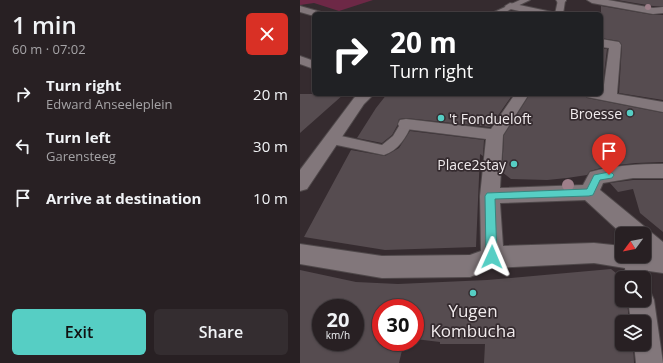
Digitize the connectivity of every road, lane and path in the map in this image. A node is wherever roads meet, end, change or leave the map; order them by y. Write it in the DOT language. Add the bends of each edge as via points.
graph roads {
  1 [pos="526,0"];
  2 [pos="561,0"];
  3 [pos="592,0"];
  4 [pos="641,0"];
  5 [pos="510,6"];
  6 [pos="300,9"];
  7 [pos="663,9"];
  8 [pos="498,12"];
  9 [pos="528,12"];
  10 [pos="559,12"];
  11 [pos="312,13"];
  12 [pos="603,43"];
  13 [pos="300,60"];
  14 [pos="312,64"];
  15 [pos="365,96"];
  16 [pos="521,96"];
  17 [pos="600,96"];
  18 [pos="609,98"];
  19 [pos="663,108"];
  20 [pos="406,124"];
  21 [pos="495,135"];
  22 [pos="332,139"];
  23 [pos="663,171"];
  24 [pos="300,184"];
  25 [pos="589,192"];
  26 [pos="490,196"];
  27 [pos="630,227"];
  28 [pos="300,254"];
  29 [pos="615,256"];
  30 [pos="663,256"];
  31 [pos="492,257"];
  32 [pos="651,258"];
  33 [pos="651,260"];
  34 [pos="663,262"];
  35 [pos="642,307"];
  36 [pos="650,363"];
  1 -- 5 [label="street"];
  2 -- 10 [label="street"];
  3 -- 7 [label="street" via="653,11"];
  4 -- 7 [label="street"];
  5 -- 8 [label="street"];
  5 -- 9 [label="street"];
  6 -- 11 [label="street"];
  12 -- 18 [label="street" via="615,45"];
  13 -- 14 [label="street"];
  15 -- 22 [label="street"];
  16 -- 21 [label="street"];
  17 -- 18 [label="street"];
  18 -- 19 [label="street"];
  20 -- 21 [label="street"];
  20 -- 22 [label="street" via="398,139 384,150"];
  21 -- 26 [label="street"];
  22 -- 24 [label="street"];
  23 -- 25 [label="street" via="633,171 597,177"];
  25 -- 26 [label="street"];
  25 -- 27 [label="street"];
  26 -- 31 [label="street"];
  28 -- 31 [label="street" via="382,267 470,266"];
  29 -- 31 [label="street" via="594,253"];
  30 -- 32 [label="street"];
  33 -- 34 [label="street"];
  35 -- 36 [label="street"];
}
